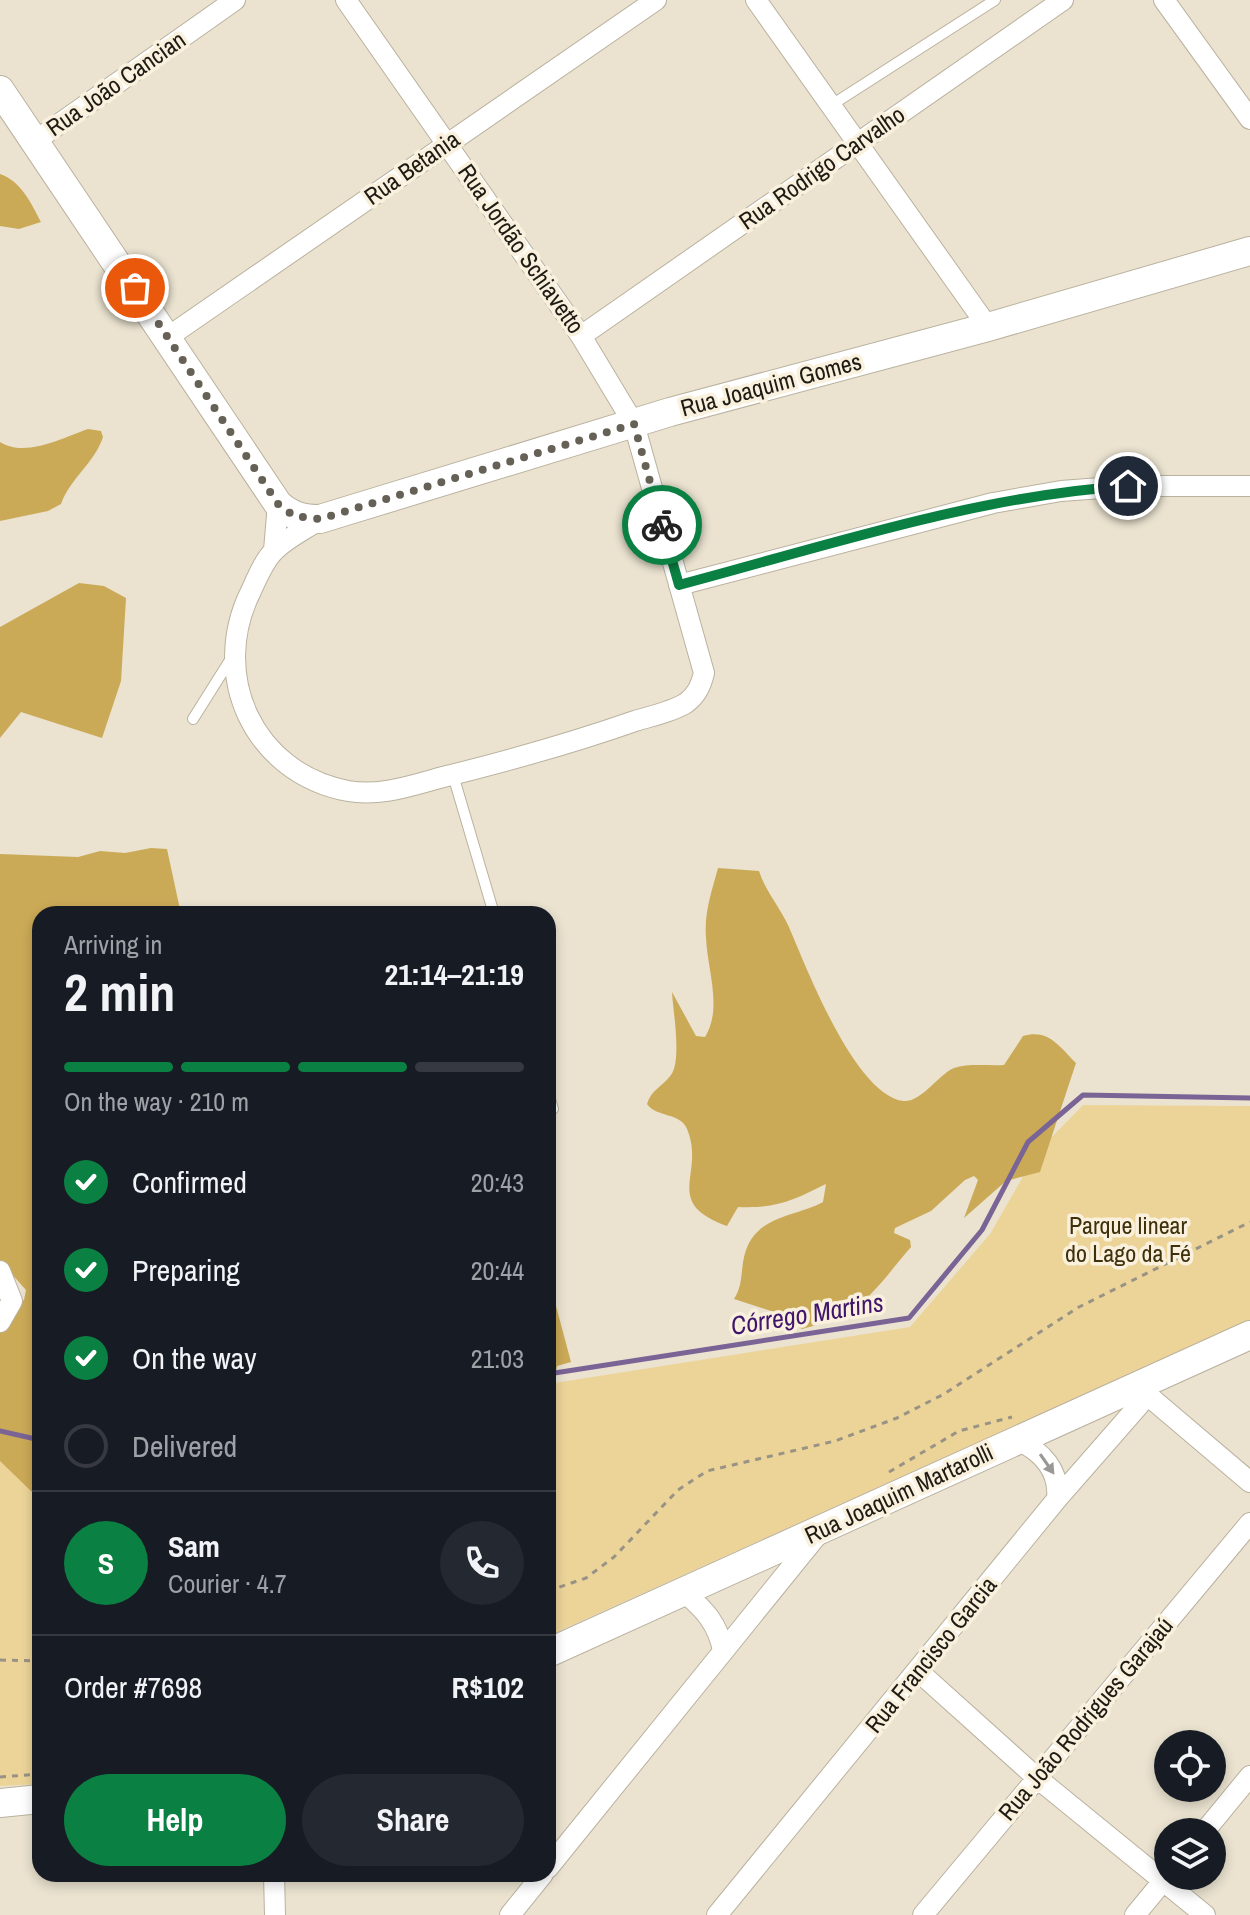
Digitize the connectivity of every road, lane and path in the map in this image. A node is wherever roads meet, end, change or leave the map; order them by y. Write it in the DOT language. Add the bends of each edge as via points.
graph roads {
  1 [pos="235,0"];
  2 [pos="346,0"];
  3 [pos="656,0"];
  4 [pos="756,0"];
  5 [pos="995,0"];
  6 [pos="1063,0"];
  7 [pos="1164,0"];
  8 [pos="0,90"];
  9 [pos="830,106"];
  10 [pos="1250,119"];
  11 [pos="35,141"];
  12 [pos="447,144"];
  13 [pos="856,144"];
  14 [pos="1250,251"];
  15 [pos="988,327"];
  16 [pos="581,336"];
  17 [pos="168,337"];
  18 [pos="634,424"];
  19 [pos="1250,486"];
  20 [pos="297,513"];
  21 [pos="274,550"];
  22 [pos="679,585"];
  23 [pos="232,657"];
  24 [pos="193,719"];
  25 [pos="453,775"];
  26 [pos="492,906"];
  27 [pos="1250,1222"];
  28 [pos="0,1271"];
  29 [pos="0,1322"];
  30 [pos="1250,1335"];
  31 [pos="1143,1392"];
  32 [pos="1017,1440"];
  33 [pos="1250,1482"];
  34 [pos="1057,1499"];
  35 [pos="1250,1523"];
  36 [pos="821,1530"];
  37 [pos="556,1588"];
  38 [pos="684,1592"];
  39 [pos="556,1649"];
  40 [pos="723,1651"];
  41 [pos="0,1660"];
  42 [pos="32,1661"];
  43 [pos="918,1671"];
  44 [pos="32,1775"];
  45 [pos="1250,1776"];
  46 [pos="0,1777"];
  47 [pos="1037,1778"];
  48 [pos="32,1800"];
  49 [pos="0,1803"];
  50 [pos="1216,1818"];
  51 [pos="556,1858"];
  52 [pos="1154,1869"];
  53 [pos="274,1882"];
  54 [pos="537,1882"];
  55 [pos="1156,1890"];
  56 [pos="1179,1890"];
  57 [pos="275,1915"];
  58 [pos="510,1915"];
  59 [pos="717,1915"];
  60 [pos="923,1915"];
  61 [pos="1135,1915"];
  62 [pos="1205,1915"];
  1 -- 11 [label="street, Rua João Cancian"];
  2 -- 12 [label="street, Rua Jordão Schiavetto"];
  3 -- 12 [label="street, Rua Betania"];
  4 -- 9 [label="street"];
  5 -- 9 [label="lane"];
  6 -- 13 [label="street, Rua Rodrigo Carvalho"];
  7 -- 10 [label="street"];
  8 -- 11 [label="street"];
  9 -- 13 [label="street"];
  11 -- 17 [label="street"];
  12 -- 16 [label="street, Rua Jordão Schiavetto"];
  12 -- 17 [label="street, Rua Betania"];
  13 -- 15 [label="street"];
  13 -- 16 [label="street, Rua Rodrigo Carvalho"];
  14 -- 15 [label="street, Rua Joaquim Gomes"];
  15 -- 18 [label="street, Rua Joaquim Gomes"];
  16 -- 18 [label="street, Rua Jordão Schiavetto"];
  17 -- 20 [label="street"];
  18 -- 20 [label="street, Rua Joaquim Gomes"];
  18 -- 22 [label="street, Rua Jordão Schiavetto"];
  19 -- 22 [label="street" via="1061,491 993,503"];
  20 -- 21 [label="street"];
  20 -- 21 [label="street"];
  21 -- 23 [label="street" via="247,599"];
  22 -- 25 [label="street, Rua Jordão Schiavetto" via="704,673 699,690 685,703 593,736"];
  23 -- 24 [label="lane"];
  23 -- 25 [label="street, Rua Jordão Schiavetto" via="235,682 256,735 314,778 348,791 388,791"];
  25 -- 26 [label="lane"];
  27 -- 37 [label="path" via="1079,1307 897,1418 835,1441 707,1471 678,1490 614,1557 586,1578"];
  28 -- 29 [label="street" via="12,1301"];
  30 -- 31 [label="street, Rua Joaquim Martarolli"];
  31 -- 32 [label="street, Rua Joaquim Martarolli"];
  31 -- 33 [label="street"];
  31 -- 34 [label="street, Rua Francisco Garcia"];
  32 -- 34 [label="street, one-way" via="1033,1447 1054,1473"];
  32 -- 36 [label="street, Rua Joaquim Martarolli"];
  34 -- 43 [label="street, Rua Francisco Garcia"];
  35 -- 47 [label="street, Rua João Rodrigues Garajaú"];
  36 -- 38 [label="street, Rua Joaquim Martarolli"];
  36 -- 40 [label="street"];
  38 -- 39 [label="street, Rua Joaquim Martarolli"];
  38 -- 40 [label="street" via="705,1609 719,1631"];
  40 -- 51 [label="street"];
  41 -- 42 [label="path"];
  43 -- 47 [label="street"];
  43 -- 59 [label="street, Rua Francisco Garcia"];
  44 -- 46 [label="path"];
  45 -- 50 [label="street"];
  47 -- 52 [label="street"];
  47 -- 60 [label="street, Rua João Rodrigues Garajaú"];
  48 -- 49 [label="street"];
  53 -- 57 [label="street"];
  54 -- 58 [label="street"];
  55 -- 61 [label="street"];
  56 -- 62 [label="street"];
}
